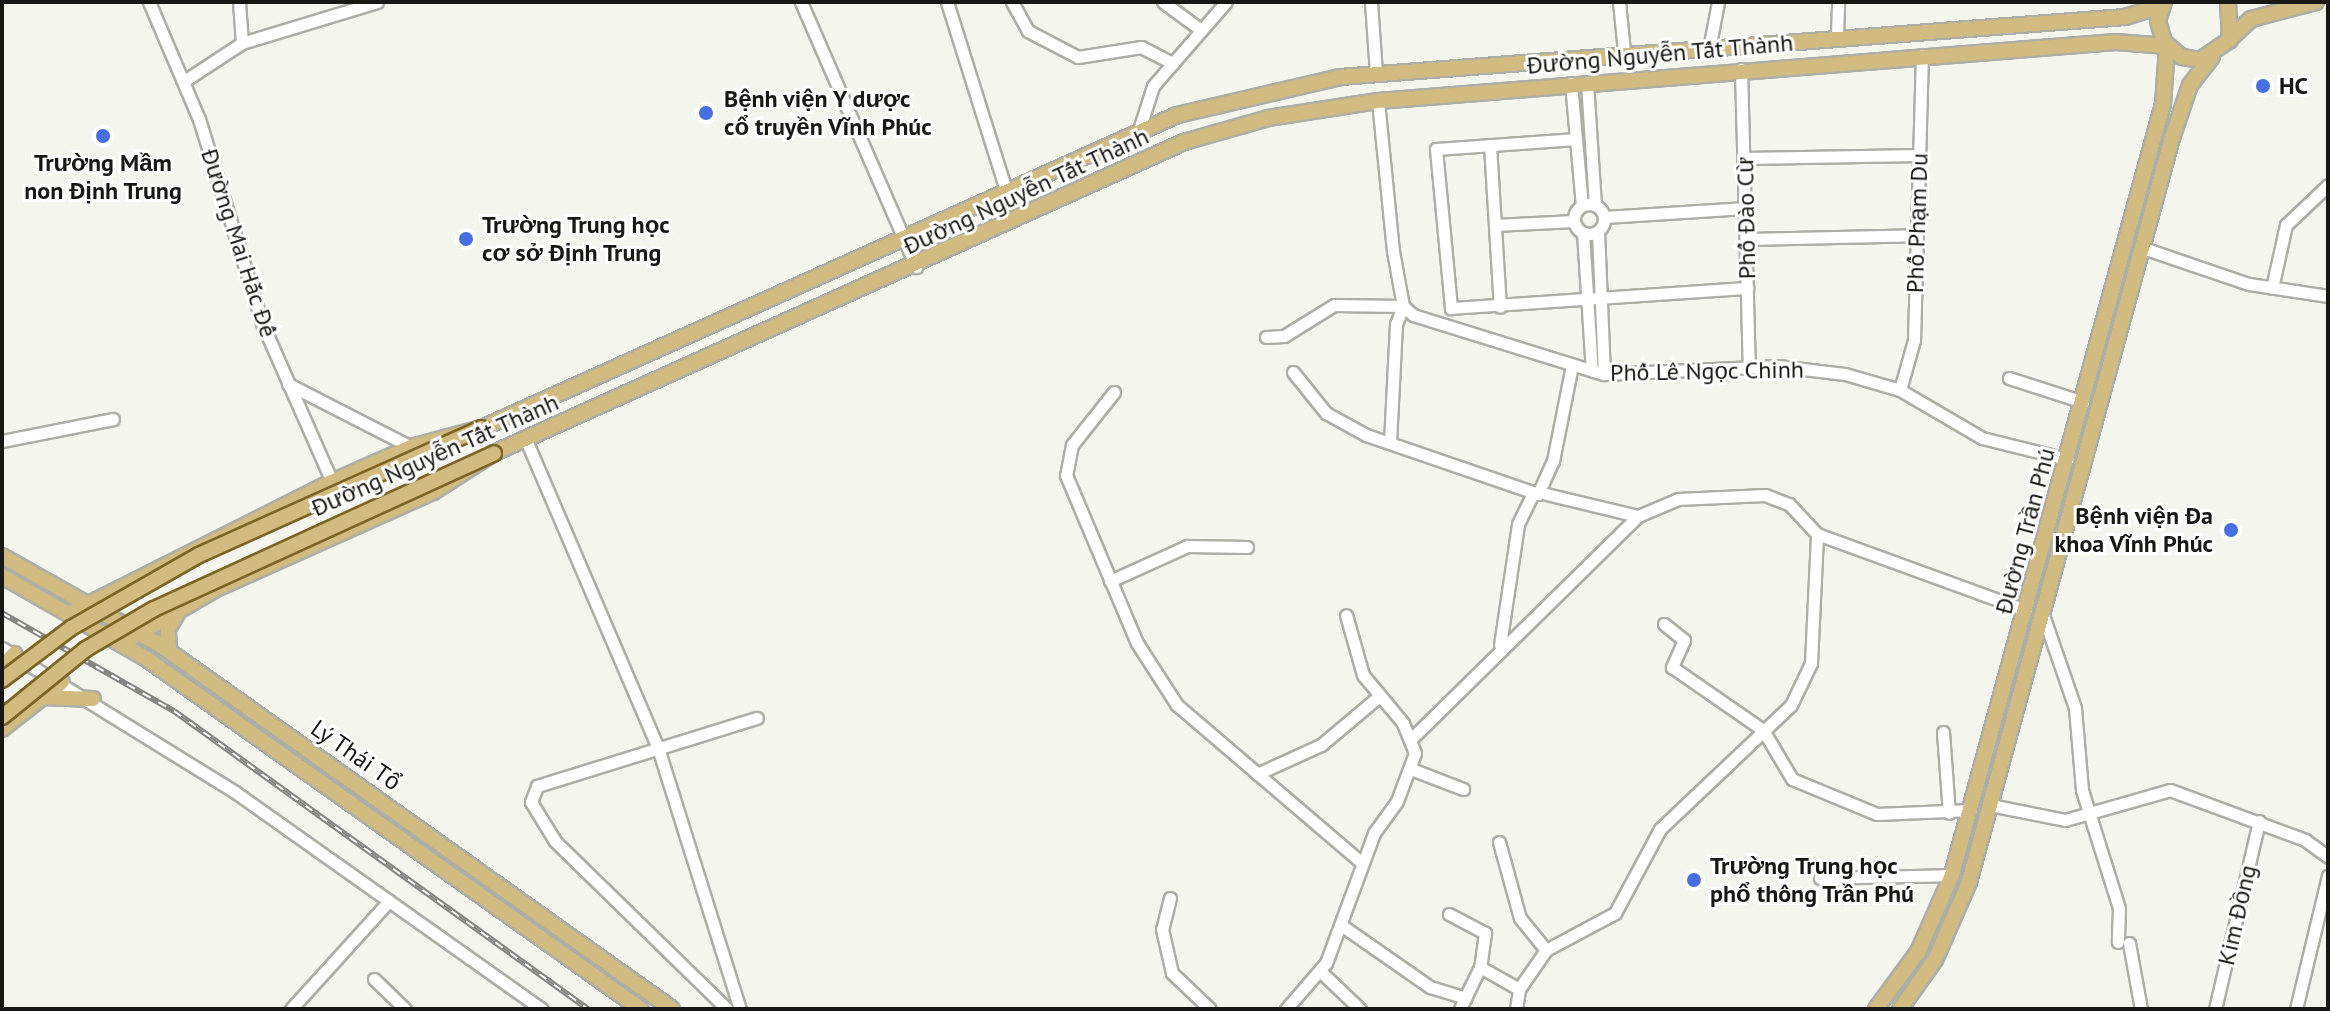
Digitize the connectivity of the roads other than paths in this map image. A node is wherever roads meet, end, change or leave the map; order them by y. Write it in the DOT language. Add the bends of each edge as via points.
graph roads {
  1 [pos="149,2"];
  2 [pos="239,2"];
  3 [pos="377,2"];
  4 [pos="801,2"];
  5 [pos="947,2"];
  6 [pos="1012,2"];
  7 [pos="1163,2"];
  8 [pos="1226,2"];
  9 [pos="1371,2"];
  10 [pos="1619,2"];
  11 [pos="1718,2"];
  12 [pos="1838,2"];
  13 [pos="2228,2"];
  14 [pos="2316,2"];
  15 [pos="2163,4"];
  16 [pos="1201,30"];
  17 [pos="1837,35"];
  18 [pos="2230,40"];
  19 [pos="242,43"];
  20 [pos="1710,44"];
  21 [pos="2167,46"];
  22 [pos="1624,51"];
  23 [pos="1577,55"];
  24 [pos="1922,55"];
  25 [pos="2212,57"];
  26 [pos="1173,63"];
  27 [pos="1741,69"];
  28 [pos="1376,73"];
  29 [pos="184,81"];
  30 [pos="1579,82"];
  31 [pos="1378,101"];
  32 [pos="1138,133"];
  33 [pos="1576,139"];
  34 [pos="1490,145"];
  35 [pos="1920,155"];
  36 [pos="1745,158"];
  37 [pos="1140,161"];
  38 [pos="2328,185"];
  39 [pos="1007,194"];
  40 [pos="1595,205"];
  41 [pos="1582,206"];
  42 [pos="1746,208"];
  43 [pos="1605,217"];
  44 [pos="1574,221"];
  45 [pos="1495,225"];
  46 [pos="1598,231"];
  47 [pos="1583,233"];
  48 [pos="1917,235"];
  49 [pos="1747,239"];
  50 [pos="904,241"];
  51 [pos="2143,248"];
  52 [pos="916,267"];
  53 [pos="1747,288"];
  54 [pos="2272,288"];
  55 [pos="1600,296"];
  56 [pos="2328,296"];
  57 [pos="774,299"];
  58 [pos="1587,299"];
  59 [pos="1403,306"];
  60 [pos="1500,307"];
  61 [pos="785,325"];
  62 [pos="1266,337"];
  63 [pos="1572,365"];
  64 [pos="1749,368"];
  65 [pos="1293,372"];
  66 [pos="1598,372"];
  67 [pos="2009,378"];
  68 [pos="287,384"];
  69 [pos="1900,390"];
  70 [pos="1114,392"];
  71 [pos="2083,402"];
  72 [pos="113,419"];
  73 [pos="482,428"];
  74 [pos="526,440"];
  75 [pos="2,441"];
  76 [pos="1390,441"];
  77 [pos="411,447"];
  78 [pos="494,453"];
  79 [pos="2067,459"];
  80 [pos="332,482"];
  81 [pos="1537,493"];
  82 [pos="1638,516"];
  83 [pos="1817,534"];
  84 [pos="1247,547"];
  85 [pos="2,556"];
  86 [pos="2,576"];
  87 [pos="136,577"];
  88 [pos="1110,581"];
  89 [pos="63,588"];
  90 [pos="115,588"];
  91 [pos="89,603"];
  92 [pos="181,608"];
  93 [pos="2026,610"];
  94 [pos="71,613"];
  95 [pos="1346,615"];
  96 [pos="2043,615"];
  97 [pos="159,621"];
  98 [pos="1664,624"];
  99 [pos="139,633"];
  100 [pos="121,644"];
  101 [pos="1499,646"];
  102 [pos="8,651"];
  103 [pos="169,651"];
  104 [pos="2,667"];
  105 [pos="2,680"];
  106 [pos="62,682"];
  107 [pos="1378,697"];
  108 [pos="34,699"];
  109 [pos="93,699"];
  110 [pos="757,718"];
  111 [pos="2,722"];
  112 [pos="1763,730"];
  113 [pos="1943,732"];
  114 [pos="1412,738"];
  115 [pos="659,751"];
  116 [pos="1411,769"];
  117 [pos="1257,774"];
  118 [pos="1463,789"];
  119 [pos="1990,805"];
  120 [pos="1971,810"];
  121 [pos="2089,812"];
  122 [pos="1949,813"];
  123 [pos="2259,821"];
  124 [pos="1499,842"];
  125 [pos="2328,857"];
  126 [pos="1362,863"];
  127 [pos="1952,875"];
  128 [pos="2328,876"];
  129 [pos="1820,878"];
  130 [pos="1170,898"];
  131 [pos="389,901"];
  132 [pos="1449,914"];
  133 [pos="1341,925"];
  134 [pos="1546,950"];
  135 [pos="1480,967"];
  136 [pos="620,972"];
  137 [pos="1321,972"];
  138 [pos="374,979"];
  139 [pos="609,987"];
  140 [pos="1519,989"];
  141 [pos="1463,1003"];
  142 [pos="291,1009"];
  143 [pos="405,1009"];
  144 [pos="542,1009"];
  145 [pos="641,1009"];
  146 [pos="672,1009"];
  147 [pos="727,1009"];
  148 [pos="740,1009"];
  149 [pos="1210,1009"];
  150 [pos="1286,1009"];
  151 [pos="1360,1009"];
  152 [pos="1516,1009"];
  153 [pos="1876,1009"];
  154 [pos="1900,1009"];
  155 [pos="2141,1009"];
  156 [pos="2215,1009"];
  157 [pos="2296,1009"];
  1 -- 29 [label="street, Đường Mai Hắc Đế"];
  2 -- 19 [label="street"];
  3 -- 19 [label="street"];
  4 -- 50 [label="street"];
  5 -- 39 [label="street"];
  6 -- 26 [label="street" via="1028,31 1078,57 1141,47"];
  7 -- 16 [label="street"];
  8 -- 16 [label="street"];
  9 -- 28 [label="street"];
  10 -- 22 [label="street"];
  11 -- 20 [label="street"];
  12 -- 17 [label="street"];
  13 -- 18 [label="main road"];
  14 -- 18 [label="main road" via="2251,19"];
  15 -- 17 [label="main road, Đường Nguyễn Tất Thành" via="2125,17"];
  15 -- 21 [label="main road, Đường Trần Phú" via="2159,27"];
  16 -- 26 [label="street"];
  17 -- 20 [label="main road, Đường Nguyễn Tất Thành"];
  18 -- 25 [label="main road, Đường Trần Phú"];
  19 -- 29 [label="street"];
  20 -- 22 [label="main road, Đường Nguyễn Tất Thành"];
  21 -- 24 [label="main road, Đường Nguyễn Tất Thành" via="2116,42"];
  21 -- 25 [label="main road, Đường Nguyễn Tất Thành" via="2188,59"];
  21 -- 71 [label="main road, Đường Trần Phú" via="2163,104"];
  22 -- 23 [label="main road, Đường Nguyễn Tất Thành"];
  23 -- 28 [label="main road, Đường Nguyễn Tất Thành"];
  23 -- 30 [label="main road"];
  24 -- 27 [label="main road, Đường Nguyễn Tất Thành"];
  24 -- 35 [label="street, Phố Phạm Du"];
  25 -- 51 [label="main road, Đường Trần Phú" via="2186,93"];
  26 -- 32 [label="street" via="1153,86"];
  27 -- 30 [label="main road, Đường Nguyễn Tất Thành"];
  27 -- 36 [label="street, Phố Đào Cừ"];
  28 -- 32 [label="main road, Đường Nguyễn Tất Thành" via="1260,92"];
  29 -- 68 [label="street, Đường Mai Hắc Đế"];
  30 -- 31 [label="main road, Đường Nguyễn Tất Thành"];
  30 -- 33 [label="street"];
  30 -- 40 [label="street"];
  31 -- 37 [label="main road, Đường Nguyễn Tất Thành" via="1268,118"];
  31 -- 59 [label="street"];
  32 -- 37 [label="main road"];
  32 -- 39 [label="main road, Đường Nguyễn Tất Thành"];
  33 -- 34 [label="street"];
  33 -- 41 [label="street"];
  34 -- 45 [label="street"];
  34 -- 60 [label="street" via="1436,149 1451,308"];
  35 -- 36 [label="street"];
  35 -- 48 [label="street, Phố Phạm Du"];
  36 -- 42 [label="street, Phố Đào Cừ"];
  37 -- 52 [label="main road, Đường Nguyễn Tất Thành"];
  38 -- 54 [label="street" via="2286,225"];
  39 -- 50 [label="main road, Đường Nguyễn Tất Thành"];
  40 -- 41 [label="street"];
  40 -- 43 [label="street"];
  41 -- 44 [label="street"];
  42 -- 43 [label="street"];
  42 -- 49 [label="street, Phố Đào Cừ"];
  43 -- 46 [label="street"];
  44 -- 45 [label="street"];
  44 -- 47 [label="street"];
  45 -- 60 [label="street"];
  46 -- 47 [label="street"];
  46 -- 55 [label="street"];
  47 -- 58 [label="street"];
  48 -- 49 [label="street"];
  48 -- 69 [label="street, Phố Phạm Du" via="1914,340"];
  49 -- 53 [label="street, Phố Đào Cừ"];
  50 -- 52 [label="street"];
  50 -- 57 [label="main road, Đường Nguyễn Tất Thành"];
  51 -- 54 [label="street"];
  51 -- 96 [label="main road, Đường Trần Phú"];
  52 -- 61 [label="main road, Đường Nguyễn Tất Thành"];
  53 -- 55 [label="street"];
  53 -- 64 [label="street, Phố Đào Cừ"];
  54 -- 56 [label="street"];
  55 -- 58 [label="street"];
  55 -- 66 [label="street"];
  57 -- 61 [label="main road"];
  57 -- 73 [label="main road, Đường Nguyễn Tất Thành"];
  58 -- 60 [label="street"];
  58 -- 66 [label="street"];
  59 -- 62 [label="street" via="1334,305 1284,336"];
  59 -- 63 [label="street, Phố Lê Ngọc Chinh" via="1463,333"];
  59 -- 76 [label="street" via="1396,324"];
  61 -- 74 [label="main road, Đường Nguyễn Tất Thành"];
  63 -- 66 [label="street, Phố Lê Ngọc Chinh"];
  63 -- 81 [label="street"];
  64 -- 66 [label="street, Phố Lê Ngọc Chinh"];
  64 -- 69 [label="street, Phố Lê Ngọc Chinh" via="1809,368"];
  65 -- 76 [label="street" via="1326,413"];
  67 -- 71 [label="street"];
  68 -- 77 [label="street"];
  68 -- 80 [label="street, Đường Mai Hắc Đế"];
  69 -- 79 [label="street, Phố Lê Ngọc Chinh" via="1982,438"];
  70 -- 88 [label="street" via="1066,458 1068,489"];
  71 -- 79 [label="main road, Đường Trần Phú"];
  72 -- 75 [label="street"];
  73 -- 77 [label="main road"];
  73 -- 105 [label="main road, Đường Nguyễn Tất Thành, bridge" via="199,555 71,628"];
  74 -- 78 [label="main road, Đường Nguyễn Tất Thành"];
  74 -- 115 [label="street"];
  76 -- 81 [label="street"];
  77 -- 80 [label="main road"];
  78 -- 92 [label="main road" via="433,492"];
  78 -- 111 [label="main road, Đường Nguyễn Tất Thành, bridge" via="154,609 86,649"];
  79 -- 93 [label="main road, Đường Trần Phú"];
  80 -- 87 [label="main road"];
  81 -- 82 [label="street"];
  81 -- 101 [label="street" via="1518,524"];
  82 -- 83 [label="street" via="1678,499 1765,495 1789,504"];
  82 -- 101 [label="street"];
  83 -- 93 [label="street"];
  83 -- 112 [label="street" via="1811,663 1791,705"];
  84 -- 88 [label="street" via="1187,546"];
  85 -- 89 [label="main road, Lý Thái Tổ"];
  86 -- 94 [label="main road, Lý Thái Tổ"];
  87 -- 90 [label="main road"];
  87 -- 97 [label="main road" via="136,604"];
  88 -- 117 [label="street" via="1177,705"];
  89 -- 90 [label="main road"];
  89 -- 91 [label="main road, Lý Thái Tổ"];
  90 -- 91 [label="main road"];
  91 -- 94 [label="main road"];
  91 -- 99 [label="main road, Lý Thái Tổ"];
  92 -- 97 [label="main road"];
  92 -- 103 [label="main road" via="168,629"];
  93 -- 96 [label="main road"];
  93 -- 120 [label="main road, Đường Trần Phú"];
  94 -- 100 [label="main road, Lý Thái Tổ"];
  95 -- 107 [label="street" via="1353,652"];
  96 -- 119 [label="main road, Đường Trần Phú"];
  96 -- 121 [label="street" via="2075,708"];
  97 -- 99 [label="main road"];
  98 -- 112 [label="street" via="1684,640 1672,667"];
  99 -- 100 [label="main road"];
  99 -- 103 [label="main road, Lý Thái Tổ"];
  100 -- 139 [label="main road, Lý Thái Tổ"];
  101 -- 114 [label="street"];
  102 -- 104 [label="main road"];
  102 -- 106 [label="street"];
  103 -- 136 [label="main road, Lý Thái Tổ"];
  106 -- 108 [label="main road"];
  106 -- 109 [label="street"];
  107 -- 114 [label="street"];
  107 -- 117 [label="street" via="1321,745"];
  108 -- 109 [label="main road"];
  108 -- 111 [label="main road"];
  109 -- 131 [label="street"];
  110 -- 115 [label="street"];
  112 -- 122 [label="street" via="1792,779 1877,814"];
  112 -- 134 [label="street" via="1660,829 1615,913"];
  113 -- 122 [label="street"];
  114 -- 116 [label="street"];
  115 -- 147 [label="street" via="537,786 531,802 555,841"];
  115 -- 148 [label="street"];
  116 -- 118 [label="street"];
  116 -- 126 [label="street"];
  117 -- 126 [label="street"];
  119 -- 121 [label="street" via="2065,820"];
  119 -- 154 [label="main road, Đường Trần Phú" via="1950,931"];
  120 -- 122 [label="street"];
  120 -- 127 [label="main road, Đường Trần Phú"];
  121 -- 123 [label="street" via="2170,790"];
  121 -- 155 [label="street" via="2119,908"];
  123 -- 125 [label="street"];
  123 -- 156 [label="street, Kim Đồng"];
  124 -- 134 [label="street" via="1520,918"];
  126 -- 133 [label="street"];
  127 -- 129 [label="street"];
  127 -- 153 [label="main road, Đường Trần Phú" via="1918,952"];
  128 -- 157 [label="street"];
  130 -- 149 [label="street" via="1162,929 1172,973"];
  131 -- 142 [label="street"];
  131 -- 144 [label="street"];
  132 -- 135 [label="street" via="1485,933"];
  133 -- 137 [label="street"];
  133 -- 141 [label="street" via="1430,987"];
  134 -- 140 [label="street"];
  135 -- 140 [label="street"];
  135 -- 141 [label="street"];
  136 -- 139 [label="main road"];
  136 -- 146 [label="main road, Lý Thái Tổ"];
  137 -- 150 [label="street"];
  137 -- 151 [label="street"];
  138 -- 143 [label="street"];
  139 -- 145 [label="main road, Lý Thái Tổ"];
  140 -- 152 [label="street"];
}
